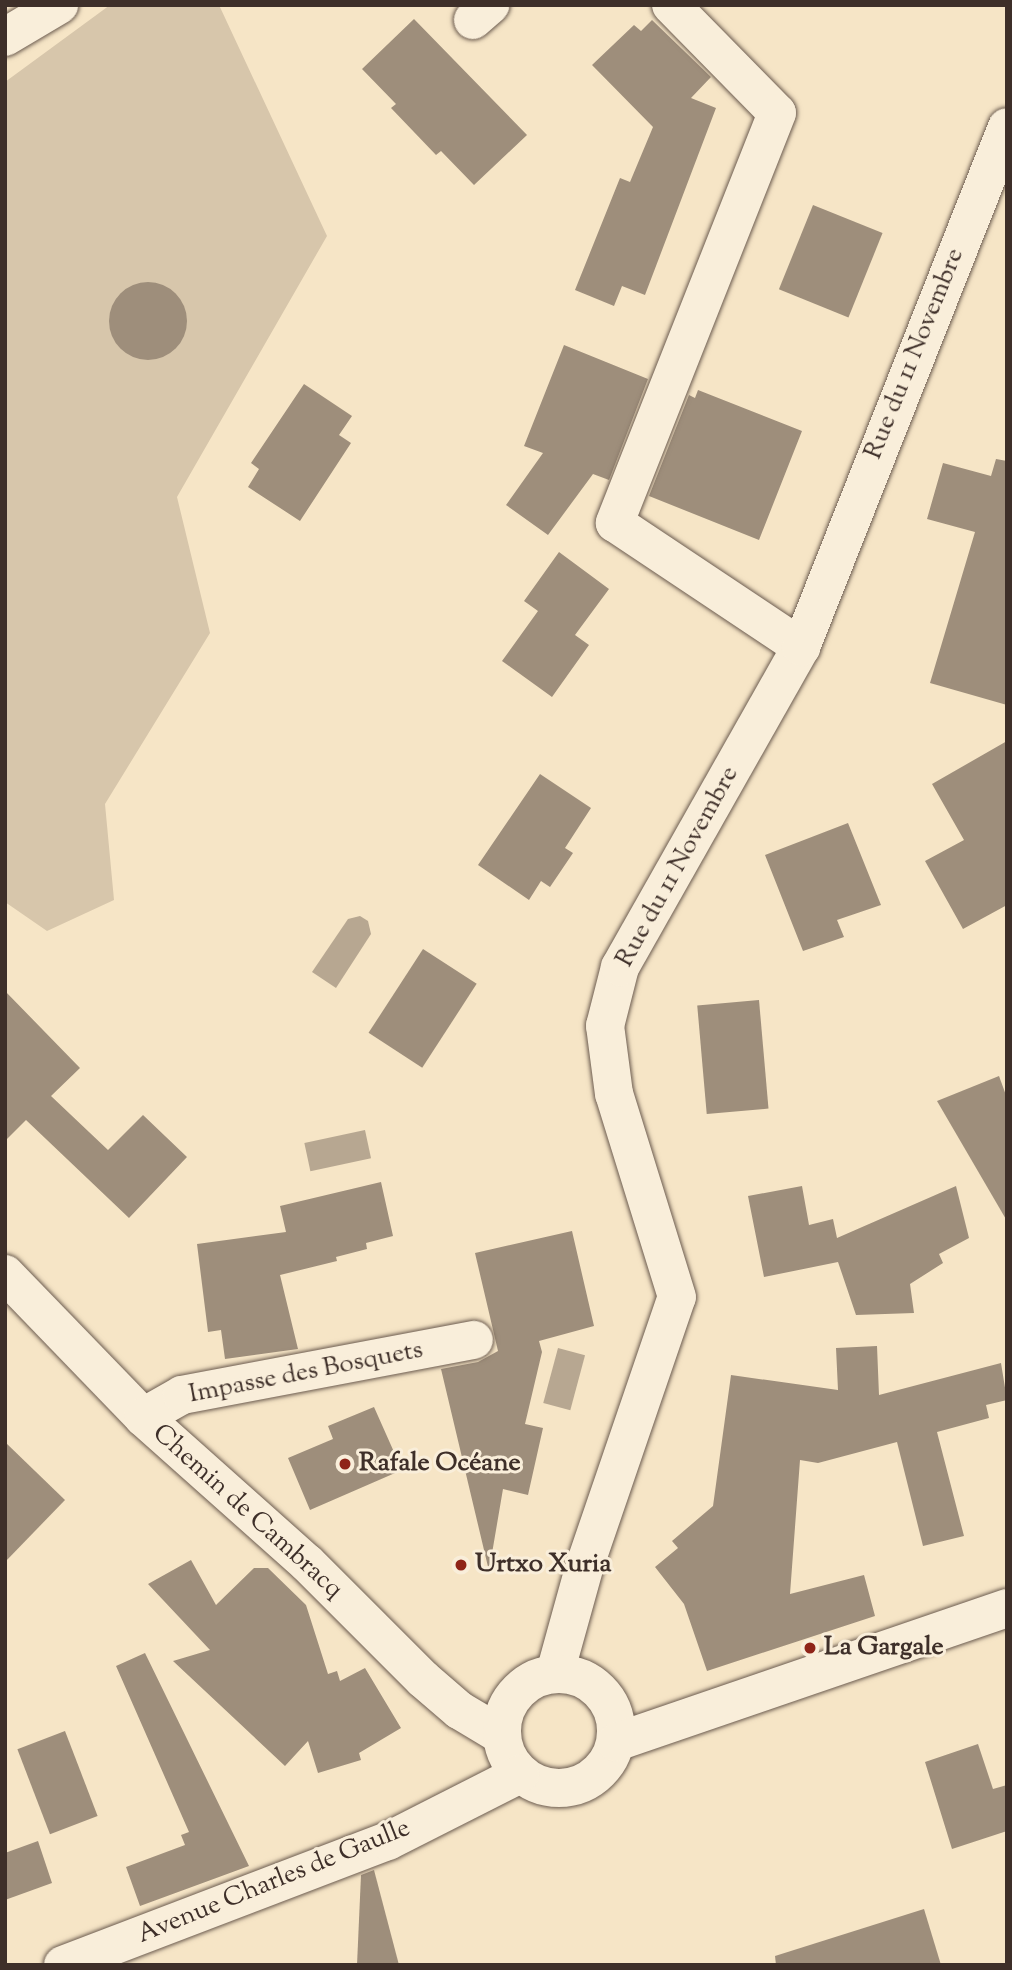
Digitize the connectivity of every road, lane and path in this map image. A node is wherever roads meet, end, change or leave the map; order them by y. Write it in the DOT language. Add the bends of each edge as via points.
graph roads {
  1 [pos="59,5"];
  2 [pos="671,5"];
  3 [pos="5,37"];
  4 [pos="1007,127"];
  5 [pos="801,647"];
  6 [pos="5,1274"];
  7 [pos="474,1340"];
  8 [pos="143,1417"];
  9 [pos="1007,1608"];
  10 [pos="555,1673"];
  11 [pos="501,1735"];
  12 [pos="616,1742"];
  13 [pos="520,1774"];
  14 [pos="119,1954"];
  15 [pos="63,1965"];
  1 -- 3 [label="street"];
  2 -- 5 [label="street" via="777,113 615,523"];
  4 -- 5 [label="street, Rue du 11 Novembre"];
  5 -- 10 [label="street, Rue du 11 Novembre" via="620,967 604,1026 614,1094 677,1297 585,1565"];
  6 -- 8 [label="street, Chemin de Cambracq"];
  7 -- 8 [label="street, Impasse des Bosquets" via="182,1395"];
  8 -- 11 [label="street, Chemin de Cambracq" via="307,1563 422,1679 459,1710"];
  9 -- 12 [label="street"];
  10 -- 11 [label="street" via="533,1679 516,1693 504,1712"];
  10 -- 12 [label="street" via="595,1685 609,1701 616,1721"];
  11 -- 13 [label="street" via="506,1757"];
  12 -- 13 [label="street" via="606,1765 588,1781 565,1789 541,1786"];
  13 -- 14 [label="street, Avenue Charles de Gaulle" via="388,1841"];
  14 -- 15 [label="street, Avenue Charles de Gaulle"];
}
